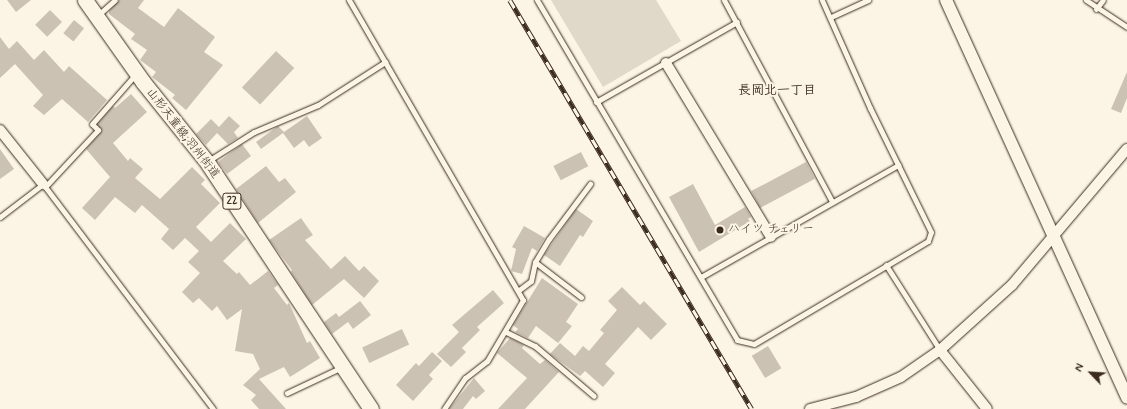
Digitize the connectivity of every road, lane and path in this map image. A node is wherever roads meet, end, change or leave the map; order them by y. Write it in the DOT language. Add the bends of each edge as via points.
graph roads {
  1 [pos="84,0"];
  2 [pos="115,0"];
  3 [pos="349,0"];
  4 [pos="537,0"];
  5 [pos="724,0"];
  6 [pos="822,0"];
  7 [pos="868,0"];
  8 [pos="946,0"];
  9 [pos="1086,0"];
  10 [pos="1103,0"];
  11 [pos="1096,9"];
  12 [pos="832,17"];
  13 [pos="95,18"];
  14 [pos="737,22"];
  15 [pos="1127,27"];
  16 [pos="385,62"];
  17 [pos="666,63"];
  18 [pos="136,74"];
  19 [pos="596,102"];
  20 [pos="0,130"];
  21 [pos="1127,149"];
  22 [pos="207,162"];
  23 [pos="898,165"];
  24 [pos="590,184"];
  25 [pos="44,186"];
  26 [pos="832,201"];
  27 [pos="0,217"];
  28 [pos="1054,235"];
  29 [pos="771,237"];
  30 [pos="535,262"];
  31 [pos="886,266"];
  32 [pos="701,277"];
  33 [pos="519,290"];
  34 [pos="581,296"];
  35 [pos="506,332"];
  36 [pos="940,350"];
  37 [pos="343,367"];
  38 [pos="287,393"];
  39 [pos="594,396"];
  40 [pos="1127,398"];
  41 [pos="368,408"];
  42 [pos="984,408"];
  43 [pos="213,409"];
  44 [pos="444,409"];
  45 [pos="810,409"];
  1 -- 13 [label="main road, 山形天童線;羽州街道 / 22"];
  2 -- 13 [label="lane"];
  3 -- 16 [label="lane"];
  4 -- 19 [label="lane"];
  5 -- 14 [label="lane"];
  6 -- 12 [label="lane"];
  7 -- 12 [label="lane"];
  8 -- 28 [label="street"];
  9 -- 11 [label="lane"];
  10 -- 11 [label="lane"];
  11 -- 15 [label="lane"];
  12 -- 23 [label="lane"];
  13 -- 18 [label="main road, 山形天童線;羽州街道 / 22"];
  14 -- 17 [label="lane"];
  14 -- 26 [label="lane"];
  16 -- 22 [label="lane" via="318,105 254,132"];
  16 -- 33 [label="lane"];
  17 -- 19 [label="lane"];
  17 -- 29 [label="street"];
  18 -- 22 [label="main road, 山形天童線;羽州街道 / 22"];
  18 -- 25 [label="lane" via="92,124 98,130"];
  19 -- 32 [label="lane"];
  20 -- 25 [label="street"];
  21 -- 28 [label="street"];
  22 -- 37 [label="main road, 山形天童線;羽州街道 / 22"];
  23 -- 26 [label="lane"];
  23 -- 31 [label="lane" via="931,232 928,241"];
  24 -- 30 [label="lane" via="576,200"];
  25 -- 27 [label="lane"];
  25 -- 43 [label="lane"];
  26 -- 29 [label="lane"];
  28 -- 36 [label="street" via="1012,285"];
  28 -- 40 [label="street"];
  29 -- 32 [label="lane"];
  30 -- 33 [label="lane" via="531,281"];
  30 -- 34 [label="lane"];
  31 -- 32 [label="lane" via="754,344 737,340"];
  31 -- 36 [label="lane"];
  33 -- 35 [label="lane" via="523,300"];
  35 -- 39 [label="lane" via="536,346"];
  35 -- 44 [label="lane" via="487,361 465,378"];
  36 -- 42 [label="street"];
  36 -- 45 [label="street" via="901,377 856,397"];
  37 -- 38 [label="lane"];
  37 -- 41 [label="main road, 山形天童線;羽州街道 / 22"];
}
